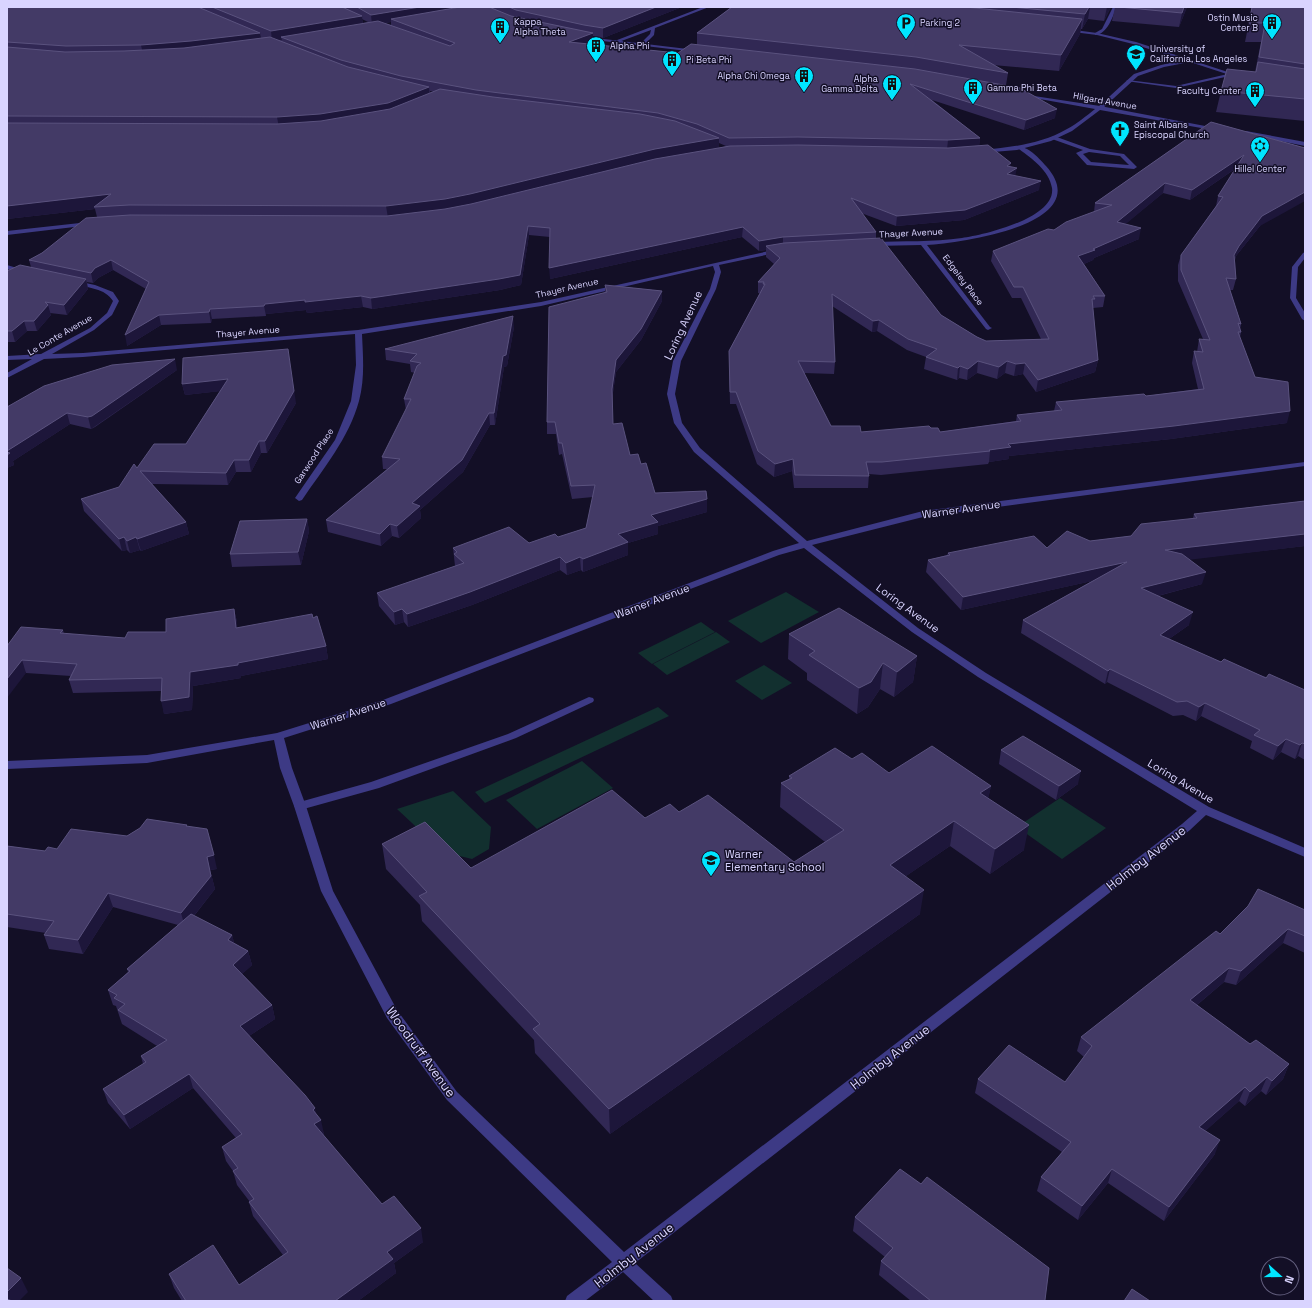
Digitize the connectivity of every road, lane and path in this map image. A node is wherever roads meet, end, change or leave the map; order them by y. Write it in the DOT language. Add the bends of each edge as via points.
graph roads {
  1 [pos="707,7"];
  2 [pos="1115,7"];
  3 [pos="653,28"];
  4 [pos="1063,29"];
  5 [pos="1097,34"];
  6 [pos="572,36"];
  7 [pos="614,42"];
  8 [pos="641,45"];
  9 [pos="704,52"];
  10 [pos="1191,61"];
  11 [pos="1232,74"];
  12 [pos="1243,77"];
  13 [pos="1128,81"];
  14 [pos="1021,94"];
  15 [pos="1100,108"];
  16 [pos="1224,130"];
  17 [pos="1240,132"];
  18 [pos="1054,138"];
  19 [pos="1305,144"];
  20 [pos="1021,148"];
  21 [pos="1089,150"];
  22 [pos="976,152"];
  23 [pos="93,224"];
  24 [pos="7,233"];
  25 [pos="923,243"];
  26 [pos="867,245"];
  27 [pos="782,250"];
  28 [pos="1305,254"];
  29 [pos="714,264"];
  30 [pos="7,266"];
  31 [pos="29,273"];
  32 [pos="65,281"];
  33 [pos="1305,320"];
  34 [pos="988,328"];
  35 [pos="358,332"];
  36 [pos="41,357"];
  37 [pos="7,358"];
  38 [pos="7,376"];
  39 [pos="1305,464"];
  40 [pos="299,498"];
  41 [pos="806,544"];
  42 [pos="589,700"];
  43 [pos="278,736"];
  44 [pos="7,765"];
  45 [pos="300,806"];
  46 [pos="1205,810"];
  47 [pos="1305,853"];
  48 [pos="624,1263"];
  49 [pos="573,1301"];
  50 [pos="665,1301"];
  1 -- 3 [label="street"];
  2 -- 5 [label="street" via="1104,30"];
  3 -- 7 [label="street"];
  3 -- 8 [label="street" via="652,34"];
  4 -- 5 [label="street"];
  5 -- 10 [label="street"];
  6 -- 7 [label="street"];
  7 -- 8 [label="street"];
  8 -- 9 [label="street"];
  10 -- 11 [label="street"];
  10 -- 13 [label="street" via="1136,75"];
  11 -- 12 [label="street"];
  11 -- 13 [label="street" via="1176,87"];
  13 -- 15 [label="street"];
  14 -- 15 [label="street, Hilgard Avenue"];
  15 -- 16 [label="street, Hilgard Avenue"];
  15 -- 18 [label="street" via="1072,129"];
  17 -- 19 [label="street"];
  18 -- 20 [label="street"];
  18 -- 21 [label="street"];
  20 -- 22 [label="street"];
  20 -- 25 [label="street, Thayer Avenue" via="1042,164 1052,178 1055,190 1050,204 1032,218 1009,229 976,238"];
  21 -- 21 [label="street" via="1079,153 1089,164 1134,167 1122,155"];
  23 -- 24 [label="street"];
  25 -- 26 [label="street, Thayer Avenue"];
  25 -- 34 [label="street, Edgeley Place"];
  27 -- 29 [label="street, Thayer Avenue"];
  28 -- 33 [label="street" via="1295,267 1293,298"];
  29 -- 35 [label="street, Thayer Avenue" via="541,304"];
  29 -- 41 [label="street, Loring Avenue" via="718,272 713,289 677,361 671,394 678,423 697,450"];
  30 -- 31 [label="street"];
  32 -- 36 [label="street, Le Conte Avenue" via="93,286 111,293 116,301 110,314 92,329"];
  35 -- 36 [label="street, Thayer Avenue"];
  35 -- 40 [label="street, Garwood Place" via="360,365 355,401 339,440"];
  36 -- 37 [label="street, Thayer Avenue"];
  36 -- 38 [label="street, Le Conte Avenue"];
  39 -- 41 [label="street, Warner Avenue" via="923,514"];
  41 -- 43 [label="street, Warner Avenue" via="386,702"];
  41 -- 46 [label="street, Loring Avenue" via="915,630 982,675"];
  42 -- 45 [label="street" via="512,736 375,785"];
  43 -- 44 [label="street, Warner Avenue" via="147,759"];
  43 -- 45 [label="street, Woodruff Avenue"];
  45 -- 48 [label="street, Woodruff Avenue" via="327,891 392,1014 452,1096"];
  46 -- 47 [label="street, Loring Avenue"];
  46 -- 48 [label="street, Holmby Avenue"];
  48 -- 49 [label="street, Holmby Avenue"];
  48 -- 50 [label="street, Woodruff Avenue"];
}
